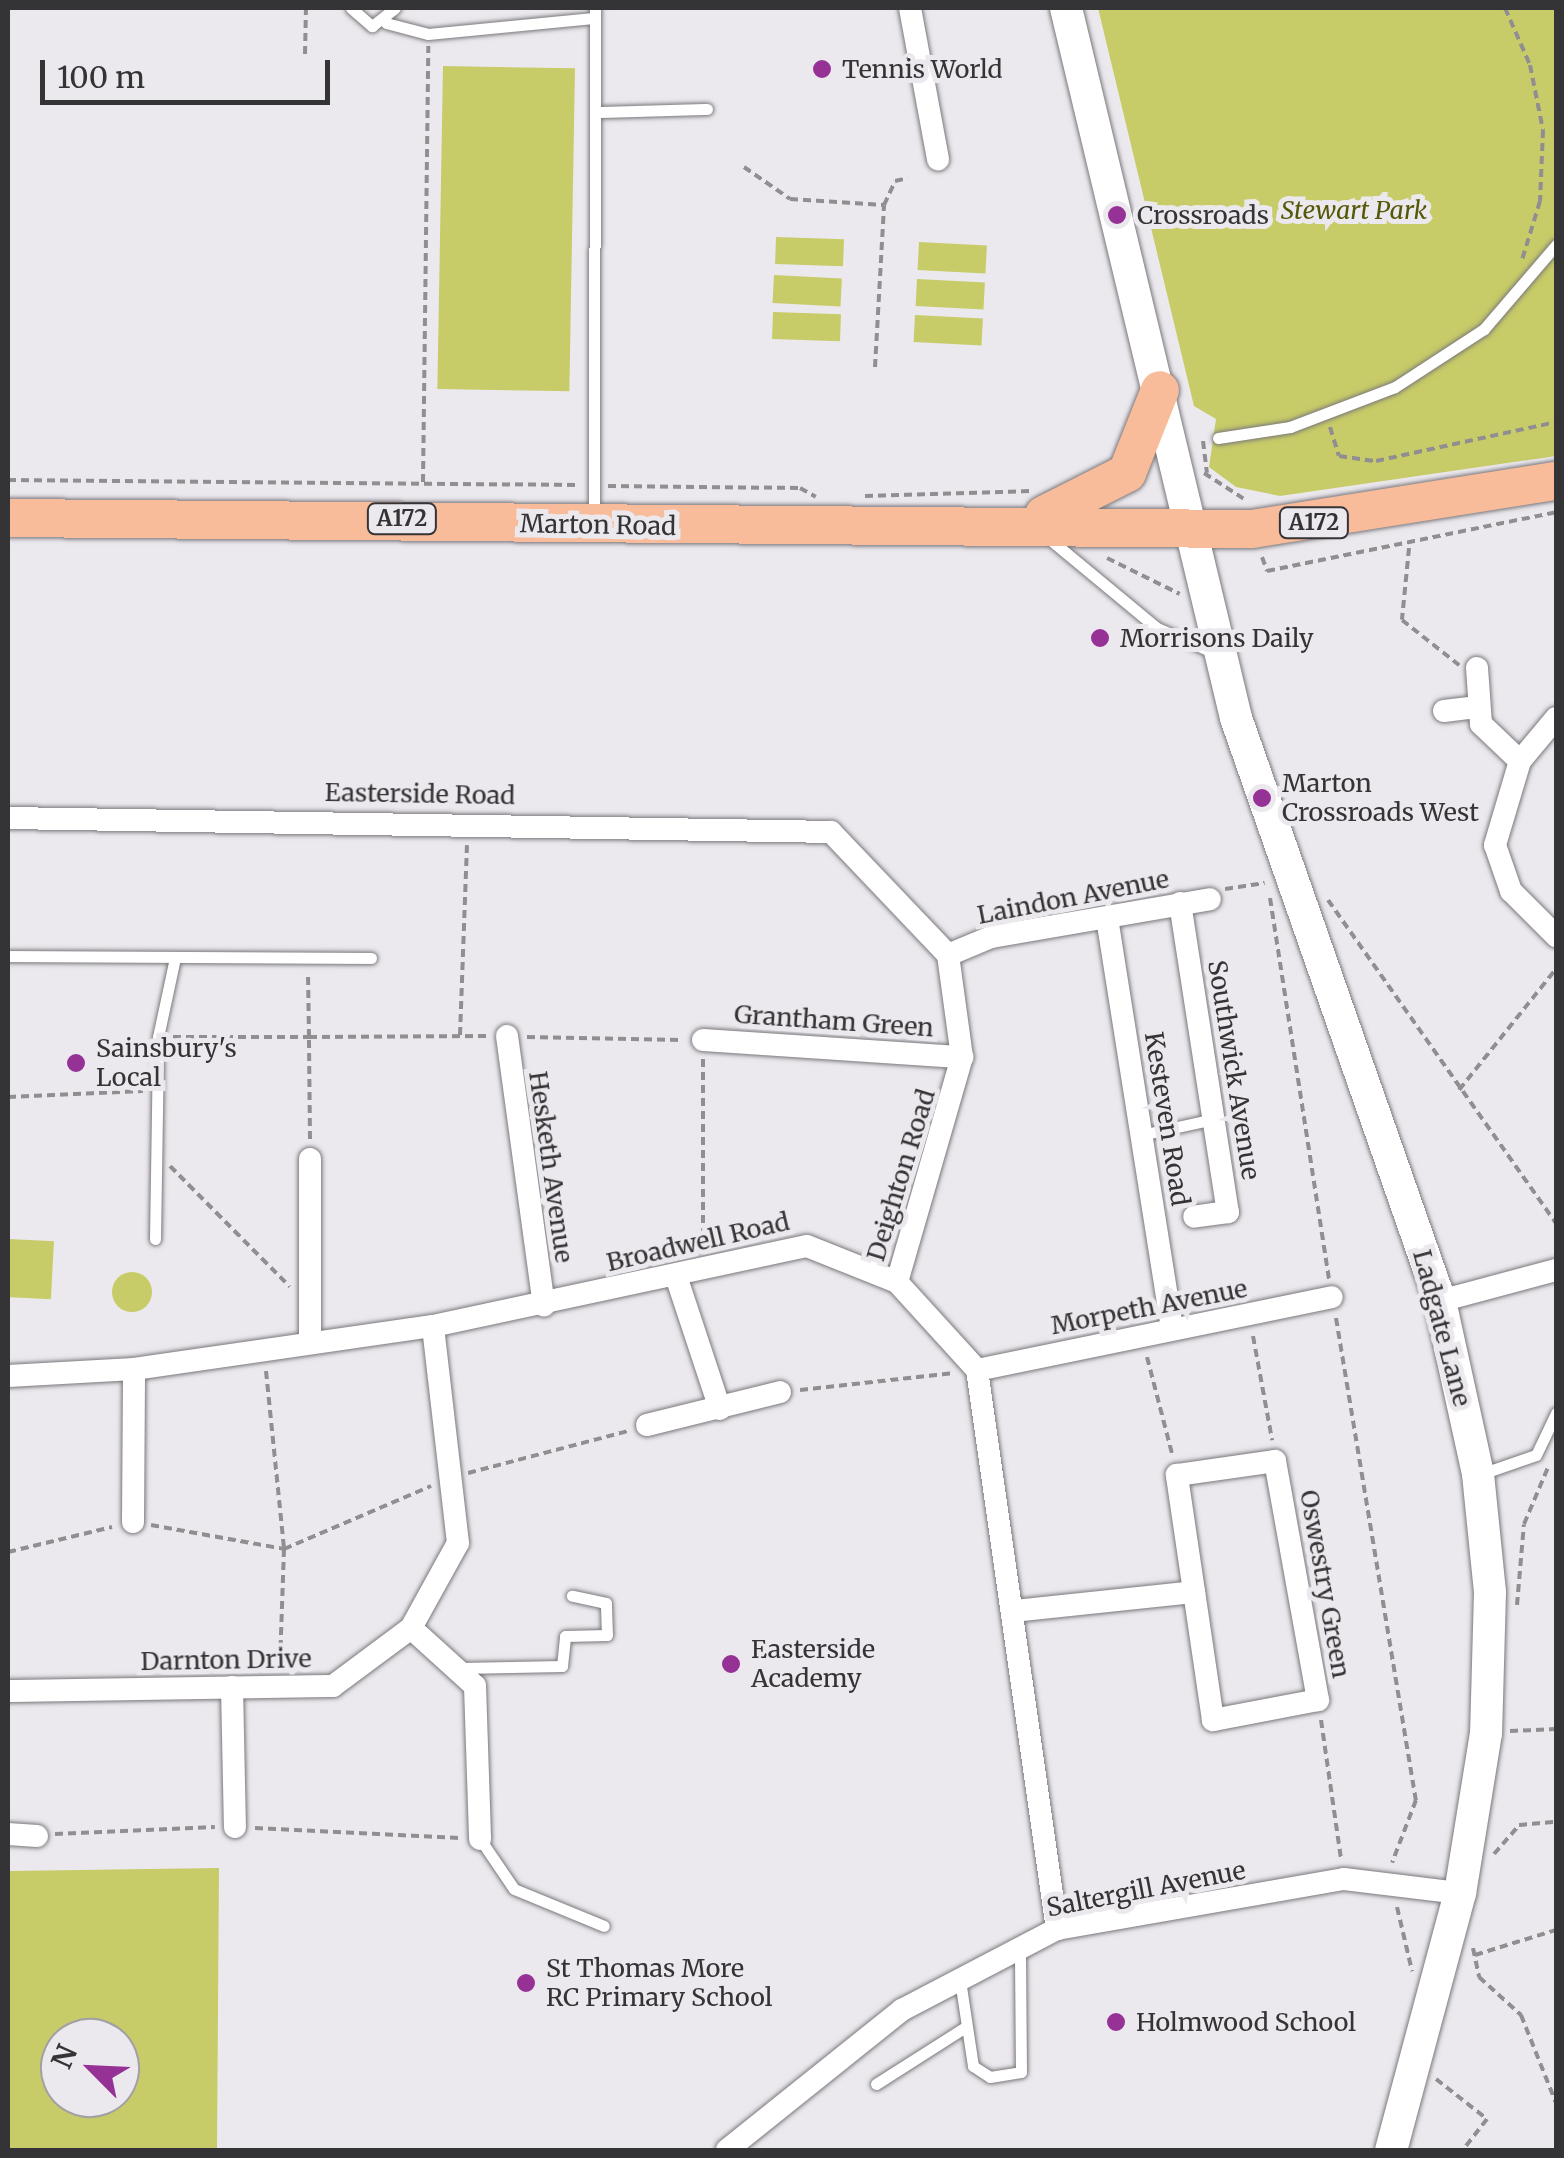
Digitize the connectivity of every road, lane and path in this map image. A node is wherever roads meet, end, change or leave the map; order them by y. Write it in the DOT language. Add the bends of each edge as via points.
graph roads {
  1 [pos="306,8"];
  2 [pos="351,8"];
  3 [pos="395,8"];
  4 [pos="910,8"];
  5 [pos="1066,8"];
  6 [pos="1505,8"];
  7 [pos="594,13"];
  8 [pos="386,23"];
  9 [pos="428,34"];
  10 [pos="305,54"];
  11 [pos="707,108"];
  12 [pos="598,112"];
  13 [pos="938,159"];
  14 [pos="744,167"];
  15 [pos="908,178"];
  16 [pos="884,205"];
  17 [pos="1556,245"];
  18 [pos="1506,307"];
  19 [pos="875,367"];
  20 [pos="1160,390"];
  21 [pos="1335,414"];
  22 [pos="1556,422"];
  23 [pos="1218,438"];
  24 [pos="1207,473"];
  25 [pos="8,480"];
  26 [pos="1556,480"];
  27 [pos="424,482"];
  28 [pos="594,486"];
  29 [pos="834,498"];
  30 [pos="1556,512"];
  31 [pos="8,518"];
  32 [pos="1028,522"];
  33 [pos="594,528"];
  34 [pos="1187,529"];
  35 [pos="1058,546"];
  36 [pos="1409,548"];
  37 [pos="1267,571"];
  38 [pos="1205,589"];
  39 [pos="1219,655"];
  40 [pos="1477,668"];
  41 [pos="1476,707"];
  42 [pos="1444,711"];
  43 [pos="1556,718"];
  44 [pos="1520,762"];
  45 [pos="8,818"];
  46 [pos="467,820"];
  47 [pos="1280,881"];
  48 [pos="1210,898"];
  49 [pos="1180,903"];
  50 [pos="1107,918"];
  51 [pos="1556,936"];
  52 [pos="948,955"];
  53 [pos="8,956"];
  54 [pos="174,958"];
  55 [pos="308,958"];
  56 [pos="371,958"];
  57 [pos="1556,970"];
  58 [pos="460,1036"];
  59 [pos="507,1036"];
  60 [pos="158,1037"];
  61 [pos="703,1040"];
  62 [pos="962,1057"];
  63 [pos="1459,1090"];
  64 [pos="156,1091"];
  65 [pos="8,1097"];
  66 [pos="1214,1119"];
  67 [pos="1142,1135"];
  68 [pos="156,1152"];
  69 [pos="310,1159"];
  70 [pos="1194,1217"];
  71 [pos="1556,1223"];
  72 [pos="155,1239"];
  73 [pos="1556,1270"];
  74 [pos="676,1276"];
  75 [pos="897,1282"];
  76 [pos="307,1290"];
  77 [pos="1332,1297"];
  78 [pos="1440,1301"];
  79 [pos="544,1305"];
  80 [pos="1250,1316"];
  81 [pos="434,1326"];
  82 [pos="1172,1329"];
  83 [pos="1141,1333"];
  84 [pos="310,1341"];
  85 [pos="264,1352"];
  86 [pos="134,1369"];
  87 [pos="976,1370"];
  88 [pos="8,1376"];
  89 [pos="780,1392"];
  90 [pos="720,1409"];
  91 [pos="1556,1412"];
  92 [pos="646,1424"];
  93 [pos="1556,1447"];
  94 [pos="1275,1461"];
  95 [pos="1177,1474"];
  96 [pos="1478,1474"];
  97 [pos="451,1477"];
  98 [pos="134,1522"];
  99 [pos="284,1549"];
  100 [pos="8,1552"];
  101 [pos="1194,1592"];
  102 [pos="572,1596"];
  103 [pos="1014,1611"];
  104 [pos="1517,1612"];
  105 [pos="411,1628"];
  106 [pos="456,1668"];
  107 [pos="279,1686"];
  108 [pos="232,1687"];
  109 [pos="8,1691"];
  110 [pos="1318,1700"];
  111 [pos="1502,1715"];
  112 [pos="1556,1729"];
  113 [pos="1556,1822"];
  114 [pos="235,1827"];
  115 [pos="8,1834"];
  116 [pos="38,1836"];
  117 [pos="480,1839"];
  118 [pos="1344,1879"];
  119 [pos="1392,1885"];
  120 [pos="1460,1893"];
  121 [pos="604,1926"];
  122 [pos="1057,1930"];
  123 [pos="1556,1930"];
  124 [pos="1471,1940"];
  125 [pos="1020,1949"];
  126 [pos="1475,1955"];
  127 [pos="960,1980"];
  128 [pos="1412,1988"];
  129 [pos="964,2028"];
  130 [pos="1415,2066"];
  131 [pos="876,2084"];
  132 [pos="1556,2102"];
  133 [pos="728,2150"];
  134 [pos="1391,2150"];
  135 [pos="1463,2150"];
  1 -- 10 [label="path"];
  2 -- 8 [label="lane" via="361,24"];
  3 -- 8 [label="lane"];
  4 -- 13 [label="street"];
  5 -- 20 [label="main road, Ladgate Lane"];
  6 -- 18 [label="path" via="1534,82 1544,165 1533,235"];
  7 -- 9 [label="lane"];
  7 -- 12 [label="lane"];
  8 -- 9 [label="lane"];
  9 -- 27 [label="path"];
  11 -- 12 [label="lane"];
  12 -- 28 [label="lane"];
  14 -- 16 [label="path" via="790,199"];
  15 -- 16 [label="path" via="895,181"];
  16 -- 19 [label="path"];
  17 -- 18 [label="lane"];
  18 -- 21 [label="lane" via="1432,365"];
  20 -- 32 [label="main road, A172" via="1127,473 1107,491"];
  20 -- 34 [label="main road, Ladgate Lane"];
  21 -- 22 [label="path" via="1327,435 1338,456 1376,461"];
  21 -- 23 [label="lane"];
  23 -- 24 [label="path" via="1202,442"];
  25 -- 27 [label="path"];
  26 -- 34 [label="main road, A172" via="1334,520"];
  27 -- 28 [label="path"];
  28 -- 29 [label="path" via="800,488"];
  28 -- 33 [label="lane"];
  30 -- 36 [label="path"];
  31 -- 33 [label="main road, Marton Road / A172"];
  32 -- 33 [label="main road, Marton Road / A172"];
  32 -- 34 [label="main road, Marton Road / A172"];
  32 -- 35 [label="lane"];
  34 -- 38 [label="main road, Ladgate Lane"];
  35 -- 38 [label="path" via="1124,562 1172,596"];
  35 -- 39 [label="lane" via="1157,628"];
  36 -- 37 [label="path"];
  36 -- 40 [label="path" via="1402,620 1465,670"];
  38 -- 39 [label="main road, Ladgate Lane"];
  39 -- 47 [label="main road, Ladgate Lane"];
  40 -- 41 [label="street"];
  41 -- 42 [label="street"];
  41 -- 44 [label="street" via="1493,740"];
  43 -- 44 [label="street"];
  44 -- 51 [label="street" via="1494,845 1511,891"];
  45 -- 46 [label="street, Easterside Road"];
  46 -- 52 [label="street, Easterside Road" via="832,832"];
  46 -- 58 [label="path"];
  47 -- 48 [label="path"];
  47 -- 63 [label="path" via="1322,892"];
  47 -- 77 [label="path"];
  47 -- 78 [label="main road, Ladgate Lane"];
  48 -- 49 [label="street, Laindon Avenue"];
  49 -- 50 [label="street, Laindon Avenue"];
  49 -- 66 [label="street, Southwick Avenue"];
  50 -- 52 [label="street, Laindon Avenue" via="992,937"];
  50 -- 67 [label="street, Kesteven Road"];
  52 -- 62 [label="street, Deighton Road"];
  53 -- 54 [label="lane"];
  54 -- 55 [label="lane"];
  54 -- 60 [label="lane"];
  55 -- 56 [label="lane"];
  55 -- 60 [label="path" via="310,1036"];
  57 -- 63 [label="path"];
  59 -- 79 [label="street, Hesketh Avenue"];
  60 -- 64 [label="lane"];
  61 -- 62 [label="street, Grantham Green"];
  62 -- 75 [label="street, Deighton Road"];
  63 -- 71 [label="path"];
  64 -- 65 [label="path"];
  64 -- 68 [label="lane"];
  66 -- 67 [label="lane"];
  66 -- 70 [label="street, Southwick Avenue" via="1228,1212"];
  67 -- 82 [label="street, Kesteven Road"];
  68 -- 72 [label="lane"];
  68 -- 76 [label="path" via="287,1286"];
  69 -- 76 [label="street"];
  73 -- 78 [label="street"];
  74 -- 75 [label="street, Broadwell Road" via="808,1246"];
  74 -- 79 [label="street, Broadwell Road"];
  74 -- 90 [label="street"];
  75 -- 87 [label="street, Broadwell Road"];
  76 -- 84 [label="street"];
  77 -- 80 [label="street, Morpeth Avenue"];
  77 -- 119 [label="path" via="1416,1800"];
  78 -- 96 [label="main road, Ladgate Lane"];
  79 -- 81 [label="street, Broadwell Road"];
  80 -- 82 [label="street, Morpeth Avenue"];
  80 -- 94 [label="path"];
  81 -- 84 [label="street, Broadwell Road"];
  81 -- 97 [label="street, Darnton Drive"];
  82 -- 83 [label="street, Morpeth Avenue"];
  83 -- 87 [label="street, Morpeth Avenue"];
  83 -- 95 [label="path"];
  84 -- 85 [label="street, Broadwell Road"];
  85 -- 86 [label="street, Broadwell Road"];
  85 -- 99 [label="path"];
  86 -- 88 [label="street, Broadwell Road"];
  86 -- 98 [label="street"];
  87 -- 89 [label="path"];
  87 -- 103 [label="street"];
  89 -- 90 [label="street"];
  90 -- 92 [label="street"];
  91 -- 96 [label="lane" via="1536,1455"];
  92 -- 97 [label="path"];
  93 -- 104 [label="path" via="1524,1524"];
  94 -- 95 [label="street, Oswestry Green"];
  94 -- 110 [label="street, Oswestry Green"];
  95 -- 101 [label="street, Oswestry Green"];
  96 -- 120 [label="main road, Ladgate Lane" via="1488,1677"];
  97 -- 99 [label="path"];
  97 -- 105 [label="street, Darnton Drive" via="458,1543"];
  98 -- 99 [label="path"];
  98 -- 100 [label="path"];
  99 -- 107 [label="path"];
  101 -- 103 [label="street"];
  101 -- 110 [label="street, Oswestry Green" via="1213,1720"];
  102 -- 106 [label="lane" via="606,1603 607,1635 565,1636 562,1666"];
  103 -- 122 [label="street"];
  105 -- 106 [label="street"];
  105 -- 107 [label="street, Darnton Drive" via="333,1686"];
  106 -- 117 [label="street" via="476,1686"];
  107 -- 108 [label="street, Darnton Drive"];
  108 -- 109 [label="street, Darnton Drive"];
  108 -- 114 [label="street"];
  110 -- 118 [label="path"];
  111 -- 112 [label="path" via="1500,1732"];
  113 -- 120 [label="path" via="1519,1825"];
  114 -- 116 [label="path"];
  114 -- 117 [label="path"];
  115 -- 116 [label="street"];
  117 -- 121 [label="lane" via="514,1889"];
  118 -- 119 [label="street, Saltergill Avenue"];
  118 -- 122 [label="street, Saltergill Avenue"];
  119 -- 120 [label="street, Saltergill Avenue"];
  119 -- 128 [label="path"];
  120 -- 130 [label="main road, Ladgate Lane"];
  122 -- 125 [label="street, Saltergill Avenue"];
  123 -- 126 [label="path"];
  124 -- 126 [label="path"];
  125 -- 127 [label="street, Saltergill Avenue"];
  125 -- 129 [label="lane" via="1021,2072 990,2077 973,2066"];
  126 -- 132 [label="path" via="1479,1977 1521,2016"];
  127 -- 129 [label="lane"];
  127 -- 133 [label="street, Saltergill Avenue" via="902,2010"];
  129 -- 131 [label="lane"];
  130 -- 134 [label="main road, Ladgate Lane"];
  130 -- 135 [label="path" via="1480,2104 1482,2136"];
}
